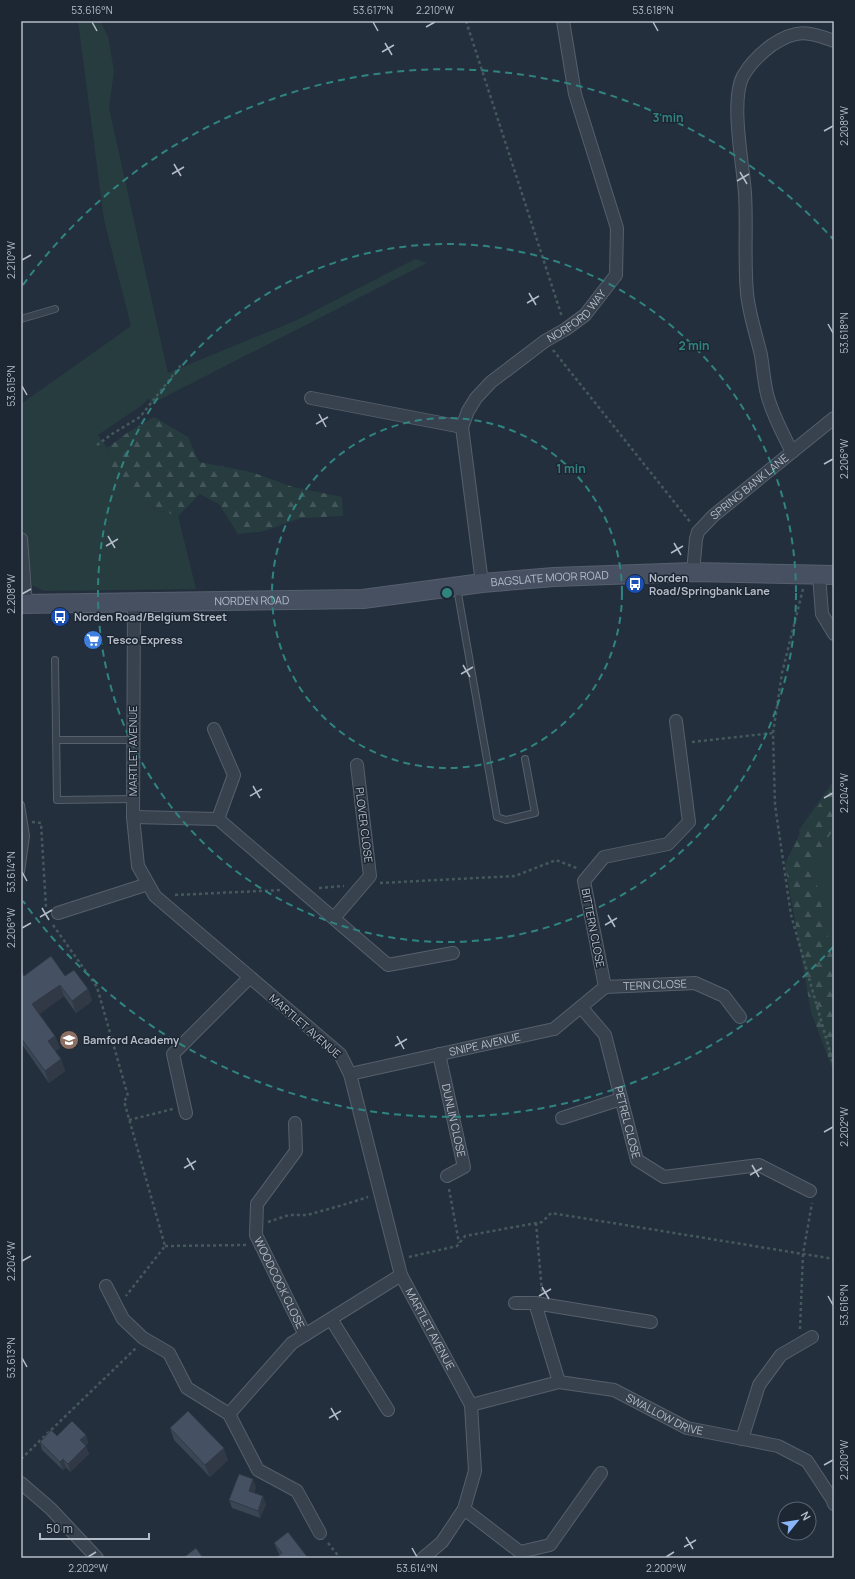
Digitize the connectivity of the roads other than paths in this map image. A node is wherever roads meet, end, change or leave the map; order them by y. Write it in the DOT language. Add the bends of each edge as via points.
graph roads {
  1 [pos="563,21"];
  2 [pos="834,42"];
  3 [pos="55,309"];
  4 [pos="21,319"];
  5 [pos="311,398"];
  6 [pos="834,418"];
  7 [pos="462,427"];
  8 [pos="792,452"];
  9 [pos="21,539"];
  10 [pos="693,572"];
  11 [pos="820,575"];
  12 [pos="482,583"];
  13 [pos="456,586"];
  14 [pos="134,603"];
  15 [pos="24,604"];
  16 [pos="834,634"];
  17 [pos="55,660"];
  18 [pos="676,721"];
  19 [pos="214,729"];
  20 [pos="56,740"];
  21 [pos="133,740"];
  22 [pos="524,759"];
  23 [pos="357,765"];
  24 [pos="133,799"];
  25 [pos="21,805"];
  26 [pos="133,817"];
  27 [pos="218,819"];
  28 [pos="21,872"];
  29 [pos="148,884"];
  30 [pos="55,918"];
  31 [pos="334,918"];
  32 [pos="453,953"];
  33 [pos="249,978"];
  34 [pos="605,987"];
  35 [pos="581,1007"];
  36 [pos="740,1017"];
  37 [pos="439,1054"];
  38 [pos="350,1074"];
  39 [pos="621,1098"];
  40 [pos="185,1110"];
  41 [pos="562,1118"];
  42 [pos="295,1123"];
  43 [pos="447,1176"];
  44 [pos="810,1191"];
  45 [pos="401,1275"];
  46 [pos="106,1286"];
  47 [pos="515,1303"];
  48 [pos="539,1304"];
  49 [pos="331,1319"];
  50 [pos="651,1322"];
  51 [pos="305,1335"];
  52 [pos="812,1337"];
  53 [pos="559,1382"];
  54 [pos="471,1405"];
  55 [pos="388,1410"];
  56 [pos="229,1414"];
  57 [pos="742,1439"];
  58 [pos="601,1473"];
  59 [pos="21,1482"];
  60 [pos="834,1504"];
  61 [pos="464,1509"];
  62 [pos="320,1533"];
  63 [pos="97,1558"];
  64 [pos="423,1558"];
  1 -- 7 [label="street, NORFORD WAY" via="575,94 617,228 616,275 585,315 545,341 491,382 476,398"];
  2 -- 8 [label="street" via="818,35 800,32 782,39 752,63 742,77 738,96 745,194 747,294 767,394"];
  3 -- 4 [label="lane"];
  5 -- 7 [label="street"];
  6 -- 8 [label="street, SPRING BANK LANE"];
  7 -- 12 [label="street, NORFORD WAY"];
  8 -- 10 [label="street, SPRING BANK LANE" via="713,516 698,532"];
  9 -- 15 [label="street"];
  10 -- 11 [label="street, BAGSLATE MOOR ROAD"];
  10 -- 12 [label="street, BAGSLATE MOOR ROAD" via="554,577"];
  11 -- 16 [label="street" via="822,614"];
  12 -- 13 [label="street, NORDEN ROAD"];
  13 -- 14 [label="street, NORDEN ROAD" via="363,599"];
  13 -- 22 [label="lane" via="497,817 506,820 535,812"];
  14 -- 15 [label="street, NORDEN ROAD"];
  14 -- 21 [label="street, MARTLET AVENUE"];
  17 -- 20 [label="lane"];
  18 -- 34 [label="street, BITTERN CLOSE" via="689,822 668,844 604,857 584,881"];
  19 -- 27 [label="street" via="234,775"];
  20 -- 21 [label="lane"];
  20 -- 24 [label="lane" via="57,800"];
  21 -- 24 [label="street, MARTLET AVENUE"];
  23 -- 31 [label="street, PLOVER CLOSE" via="370,876"];
  24 -- 26 [label="street, MARTLET AVENUE"];
  25 -- 28 [label="lane" via="26,836"];
  26 -- 27 [label="street"];
  26 -- 29 [label="street, MARTLET AVENUE" via="138,866"];
  27 -- 31 [label="street"];
  29 -- 30 [label="street"];
  29 -- 33 [label="street, MARTLET AVENUE" via="155,896"];
  31 -- 32 [label="street" via="388,966"];
  33 -- 38 [label="street, MARTLET AVENUE" via="340,1054"];
  33 -- 40 [label="street" via="173,1054"];
  34 -- 35 [label="street, SNIPE AVENUE"];
  34 -- 36 [label="street, TERN CLOSE" via="695,984 724,996"];
  35 -- 37 [label="street, SNIPE AVENUE" via="554,1029"];
  35 -- 39 [label="street, PETREL CLOSE" via="605,1035"];
  37 -- 38 [label="street, SNIPE AVENUE"];
  37 -- 43 [label="street, DUNLIN CLOSE" via="464,1167"];
  38 -- 45 [label="street, MARTLET AVENUE"];
  39 -- 41 [label="street"];
  39 -- 44 [label="street, PETREL CLOSE" via="637,1160 664,1177 759,1165"];
  42 -- 51 [label="street, WOODCOCK CLOSE" via="296,1152 257,1204 256,1235"];
  45 -- 49 [label="street, WOODCOCK CLOSE"];
  45 -- 54 [label="street, MARTLET AVENUE"];
  46 -- 56 [label="street" via="123,1319 145,1340 169,1353 187,1388"];
  47 -- 48 [label="street"];
  48 -- 50 [label="street"];
  48 -- 53 [label="street"];
  49 -- 51 [label="street, WOODCOCK CLOSE"];
  49 -- 55 [label="street"];
  51 -- 56 [label="street, WOODCOCK CLOSE" via="292,1343"];
  52 -- 57 [label="street" via="781,1354 759,1385"];
  53 -- 54 [label="street, SWALLOW DRIVE"];
  53 -- 57 [label="street, SWALLOW DRIVE" via="614,1390 687,1428"];
  54 -- 61 [label="street, MARTLET AVENUE" via="474,1471"];
  56 -- 62 [label="street" via="258,1470 297,1491"];
  57 -- 60 [label="street, SWALLOW DRIVE" via="778,1446 807,1461"];
  58 -- 61 [label="street" via="550,1545 520,1552"];
  59 -- 63 [label="street" via="51,1509"];
  61 -- 64 [label="street, MARTLET AVENUE" via="442,1542"];
}
